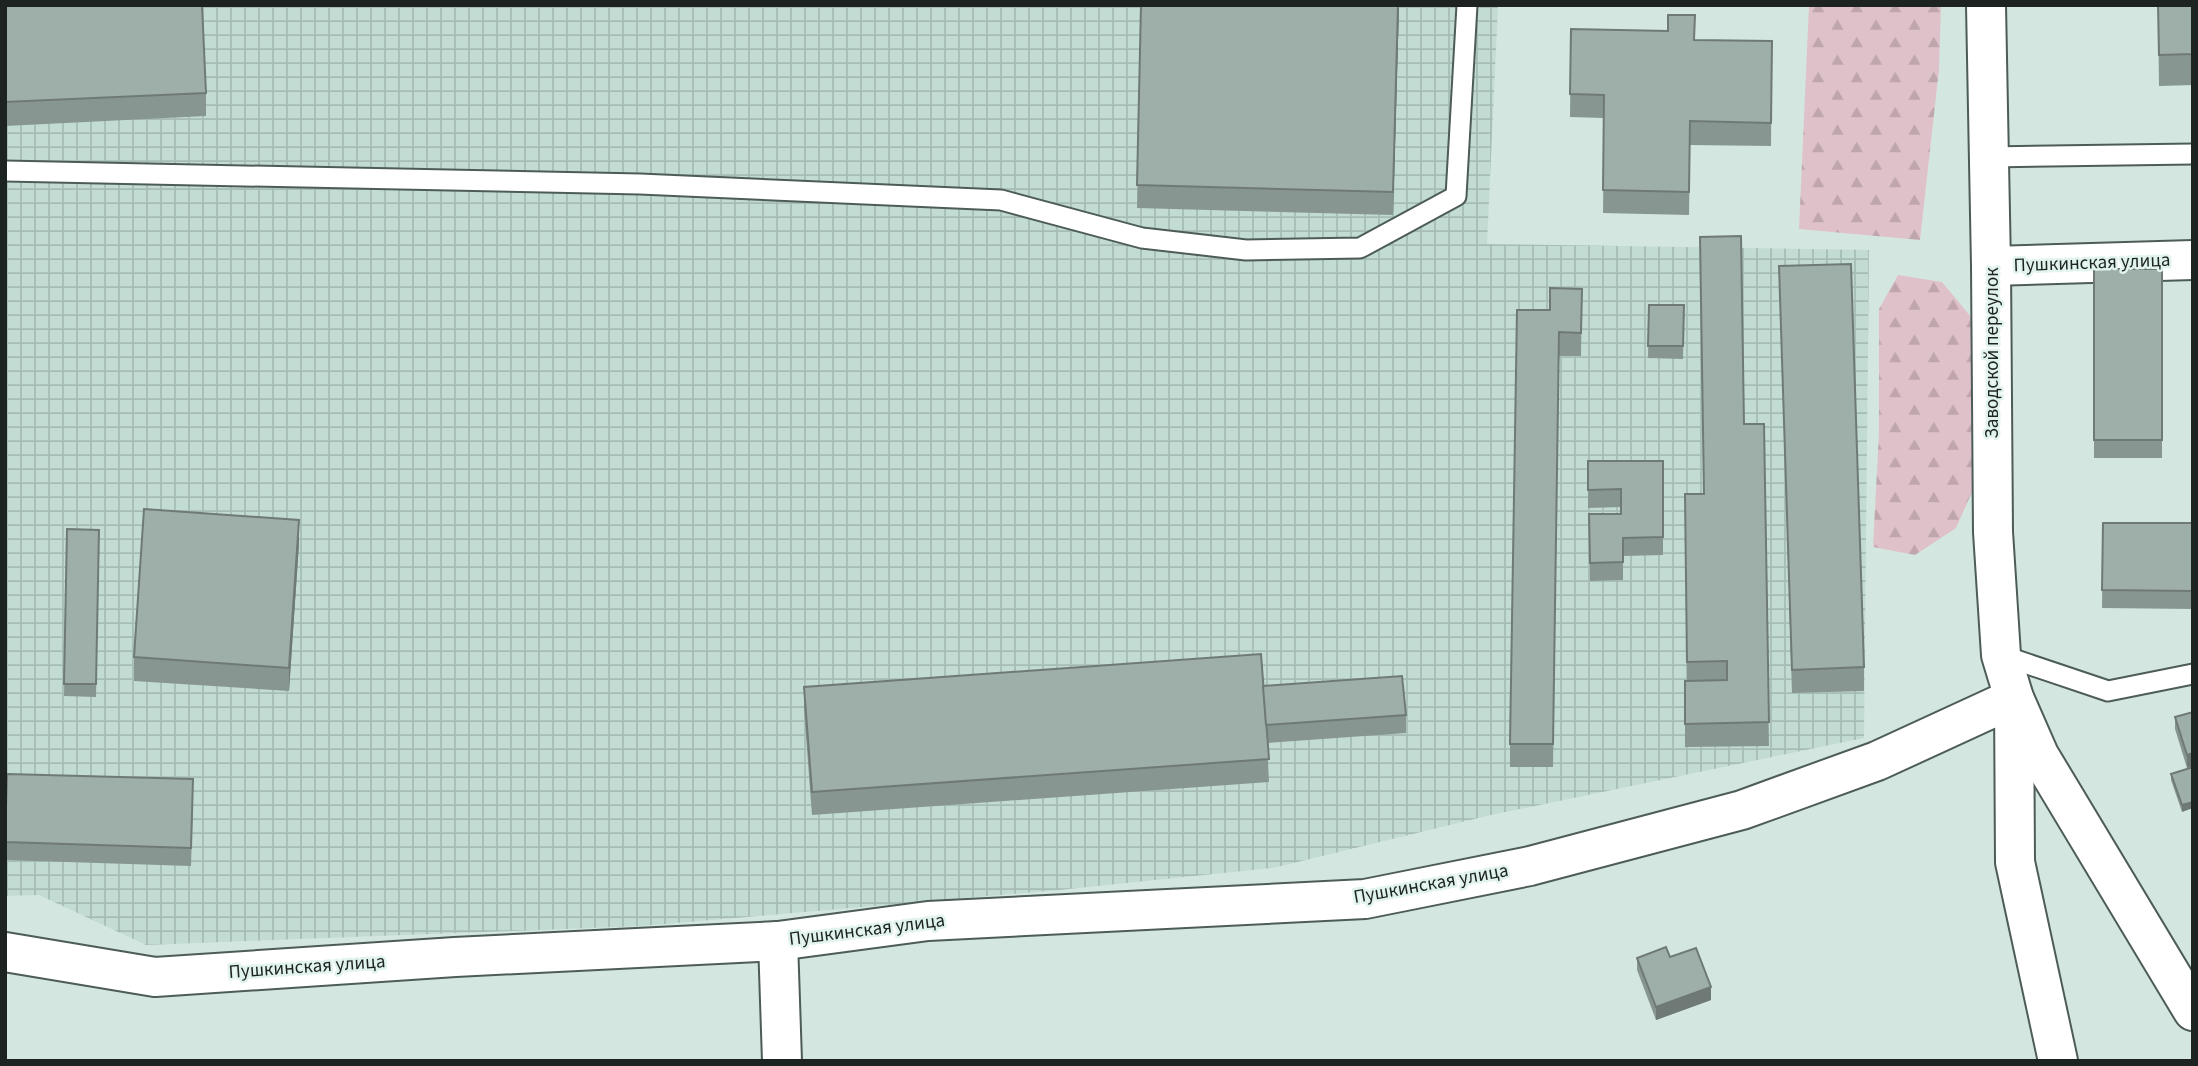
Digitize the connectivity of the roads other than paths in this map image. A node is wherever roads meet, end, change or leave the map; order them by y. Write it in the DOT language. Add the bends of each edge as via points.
graph roads {
  1 [pos="1467,5"];
  2 [pos="1986,5"];
  3 [pos="2193,154"];
  4 [pos="1989,157"];
  5 [pos="5,171"];
  6 [pos="2193,260"];
  7 [pos="1992,266"];
  8 [pos="2001,656"];
  9 [pos="2193,674"];
  10 [pos="2014,698"];
  11 [pos="778,941"];
  12 [pos="5,952"];
  13 [pos="2193,1011"];
  14 [pos="782,1061"];
  15 [pos="2058,1061"];
  1 -- 5 [label="lane" via="1456,197 1360,248 1246,250 1142,238 1002,200 640,184"];
  2 -- 4 [label="street, Заводской переулок"];
  3 -- 4 [label="lane"];
  4 -- 7 [label="street, Заводской переулок"];
  6 -- 7 [label="street, Пушкинская улица"];
  7 -- 8 [label="street, Заводской переулок" via="1993,532"];
  8 -- 9 [label="lane" via="2108,691"];
  8 -- 10 [label="street, Заводской переулок"];
  10 -- 11 [label="street, Пушкинская улица" via="1877,761 1742,810 1530,866 1377,897 929,921"];
  10 -- 13 [label="street" via="2039,755"];
  10 -- 15 [label="street" via="2015,862"];
  11 -- 12 [label="street, Пушкинская улица" via="155,977"];
  11 -- 14 [label="street, Пушкинская улица"];
}
